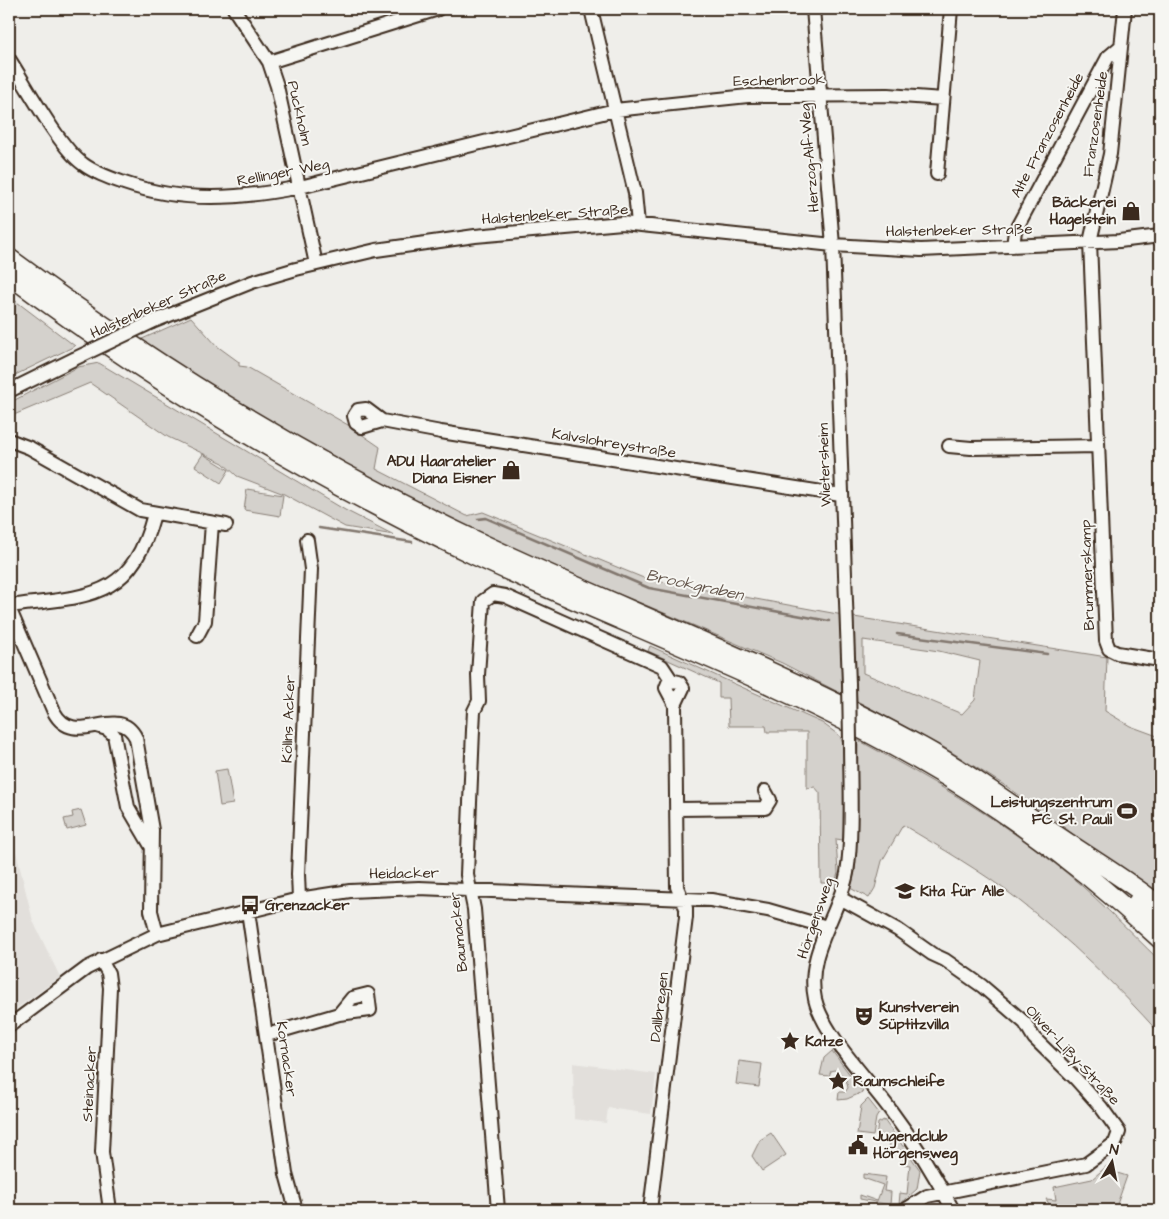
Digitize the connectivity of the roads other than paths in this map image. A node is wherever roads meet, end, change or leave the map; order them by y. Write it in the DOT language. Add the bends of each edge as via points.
graph roads {
  1 [pos="234,9"];
  2 [pos="591,9"];
  3 [pos="813,9"];
  4 [pos="950,9"];
  5 [pos="1125,9"];
  6 [pos="433,10"];
  7 [pos="1122,46"];
  8 [pos="9,59"];
  9 [pos="270,62"];
  10 [pos="820,95"];
  11 [pos="943,99"];
  12 [pos="615,110"];
  13 [pos="937,174"];
  14 [pos="300,187"];
  15 [pos="638,224"];
  16 [pos="1160,236"];
  17 [pos="1090,242"];
  18 [pos="833,245"];
  19 [pos="1013,246"];
  20 [pos="9,258"];
  21 [pos="316,264"];
  22 [pos="9,275"];
  23 [pos="9,391"];
  24 [pos="382,421"];
  25 [pos="9,440"];
  26 [pos="949,446"];
  27 [pos="1098,446"];
  28 [pos="841,495"];
  29 [pos="154,514"];
  30 [pos="212,523"];
  31 [pos="226,525"];
  32 [pos="307,540"];
  33 [pos="489,595"];
  34 [pos="9,607"];
  35 [pos="197,636"];
  36 [pos="1160,660"];
  37 [pos="849,684"];
  38 [pos="97,726"];
  39 [pos="765,791"];
  40 [pos="677,809"];
  41 [pos="1061,838"];
  42 [pos="152,846"];
  43 [pos="470,890"];
  44 [pos="681,898"];
  45 [pos="840,898"];
  46 [pos="299,899"];
  47 [pos="1160,906"];
  48 [pos="248,911"];
  49 [pos="1160,921"];
  50 [pos="827,927"];
  51 [pos="156,934"];
  52 [pos="1160,939"];
  53 [pos="101,960"];
  54 [pos="339,1014"];
  55 [pos="9,1026"];
  56 [pos="267,1035"];
  57 [pos="944,1192"];
  58 [pos="110,1210"];
  59 [pos="296,1210"];
  60 [pos="498,1210"];
  61 [pos="650,1210"];
  62 [pos="906,1210"];
  63 [pos="954,1210"];
  1 -- 9 [label="street, Puckholm"];
  2 -- 12 [label="street"];
  3 -- 10 [label="street, Herzog-Alf-Weg"];
  4 -- 11 [label="street"];
  5 -- 7 [label="street, Franzosenheide"];
  6 -- 9 [label="street"];
  7 -- 17 [label="street, Franzosenheide" via="1110,154"];
  7 -- 19 [label="street, Alte Franzosenheide" via="1108,57 1057,150 1015,231"];
  8 -- 14 [label="street, Rellinger Weg" via="75,157 102,175 136,187 208,198 266,194"];
  9 -- 14 [label="street, Puckholm"];
  10 -- 11 [label="street, Eschenbrook"];
  10 -- 12 [label="street, Eschenbrook" via="719,98"];
  10 -- 18 [label="street, Herzog-Alf-Weg"];
  11 -- 13 [label="street"];
  12 -- 14 [label="street, Rellinger Weg"];
  12 -- 15 [label="street" via="635,193"];
  14 -- 21 [label="street, Puckholm"];
  15 -- 18 [label="street, Halstenbeker Straße"];
  15 -- 21 [label="street, Halstenbeker Straße" via="463,238 376,250"];
  16 -- 17 [label="street, Halstenbeker Straße"];
  17 -- 19 [label="street, Halstenbeker Straße"];
  17 -- 27 [label="street, Brummerskamp"];
  18 -- 19 [label="street, Halstenbeker Straße" via="921,250"];
  18 -- 28 [label="street, Wietersheim"];
  20 -- 41 [label="highway" via="178,377 342,473 483,544 803,686 861,715 961,770"];
  21 -- 23 [label="street, Halstenbeker Straße, bridge" via="252,282 152,322"];
  22 -- 52 [label="highway" via="169,386 354,495 485,560 796,697 918,760 1052,848"];
  24 -- 28 [label="street, Kalvslohreystraße"];
  25 -- 29 [label="street" via="30,448 140,510"];
  26 -- 27 [label="street"];
  27 -- 36 [label="street, Brummerskamp" via="1106,641 1109,649 1116,653"];
  28 -- 37 [label="street, Wietersheim"];
  29 -- 30 [label="street"];
  29 -- 34 [label="street" via="139,555 124,577 88,595"];
  30 -- 31 [label="street"];
  30 -- 35 [label="street" via="205,621"];
  32 -- 46 [label="street, Köllns Acker" via="310,569"];
  33 -- 40 [label="street, Dallbregen" via="505,596 662,666 672,681 666,690 675,705"];
  33 -- 43 [label="street, Baumacker" via="482,606 480,694 472,730"];
  34 -- 38 [label="street" via="57,719 75,728"];
  37 -- 45 [label="street, Hörgensweg, bridge" via="848,863"];
  38 -- 42 [label="street" via="111,732 115,738 128,807"];
  38 -- 42 [label="street" via="122,724 130,728 136,738"];
  39 -- 40 [label="street" via="770,800 765,808"];
  40 -- 44 [label="street, Dallbregen" via="676,887"];
  41 -- 47 [label="highway" via="1132,883"];
  41 -- 49 [label="highway"];
  42 -- 51 [label="street" via="151,911"];
  43 -- 44 [label="street, Heidacker"];
  43 -- 46 [label="street, Heidacker" via="385,888"];
  43 -- 60 [label="street, Baumacker"];
  44 -- 50 [label="street, Heidacker" via="768,910"];
  44 -- 61 [label="street, Dallbregen" via="686,917"];
  45 -- 50 [label="street, Hörgensweg"];
  45 -- 57 [label="street, Oliver-Lißy-Straße" via="898,930 982,986 1025,1023 1034,1038 1075,1078 1118,1129 1117,1140 1086,1164"];
  46 -- 48 [label="street, Heidacker"];
  48 -- 51 [label="street, Heidacker"];
  48 -- 56 [label="street, Kornacker"];
  50 -- 57 [label="street, Hörgensweg" via="814,973 819,1012 834,1037 890,1109"];
  51 -- 53 [label="street, Heidacker"];
  53 -- 55 [label="street, Heidacker"];
  53 -- 58 [label="street, Steinacker" via="108,973 110,988 102,1152"];
  54 -- 56 [label="street"];
  56 -- 59 [label="street, Kornacker" via="286,1174"];
  57 -- 62 [label="street, Oliver-Lißy-Straße" via="926,1196"];
  57 -- 63 [label="street, Hörgensweg"];
}
